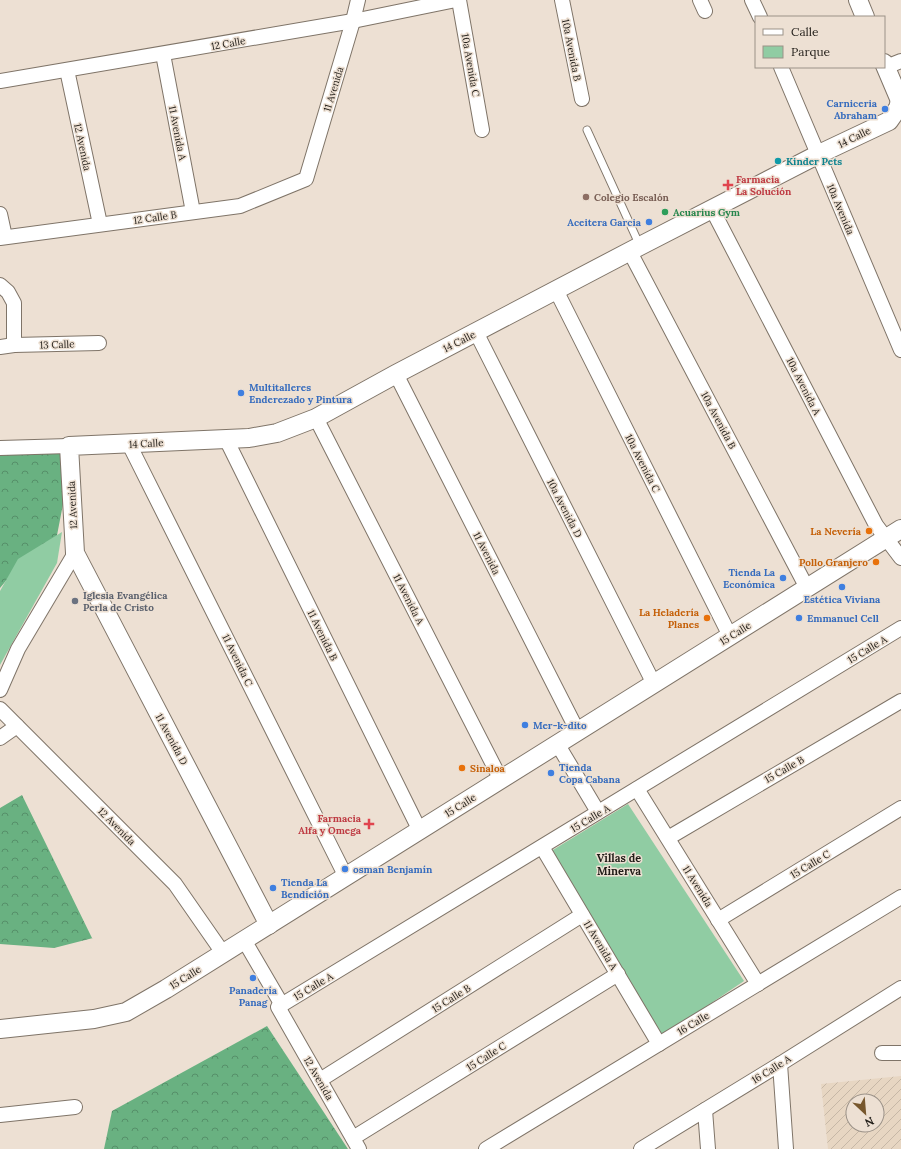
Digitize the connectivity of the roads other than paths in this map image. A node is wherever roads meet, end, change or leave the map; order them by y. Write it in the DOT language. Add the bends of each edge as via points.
graph roads {
  1 [pos="358,0"];
  2 [pos="456,0"];
  3 [pos="459,0"];
  4 [pos="562,0"];
  5 [pos="752,0"];
  6 [pos="858,0"];
  7 [pos="760,16"];
  8 [pos="865,16"];
  9 [pos="353,21"];
  10 [pos="163,54"];
  11 [pos="890,64"];
  12 [pos="780,68"];
  13 [pos="66,70"];
  14 [pos="0,81"];
  15 [pos="582,99"];
  16 [pos="900,102"];
  17 [pos="895,122"];
  18 [pos="482,130"];
  19 [pos="587,130"];
  20 [pos="817,155"];
  21 [pos="306,178"];
  22 [pos="712,209"];
  23 [pos="193,212"];
  24 [pos="0,214"];
  25 [pos="100,224"];
  26 [pos="3,238"];
  27 [pos="635,249"];
  28 [pos="4,289"];
  29 [pos="556,290"];
  30 [pos="476,332"];
  31 [pos="99,343"];
  32 [pos="7,346"];
  33 [pos="901,350"];
  34 [pos="396,374"];
  35 [pos="316,418"];
  36 [pos="226,439"];
  37 [pos="129,444"];
  38 [pos="69,446"];
  39 [pos="0,448"];
  40 [pos="894,534"];
  41 [pos="75,553"];
  42 [pos="901,558"];
  43 [pos="807,588"];
  44 [pos="901,628"];
  45 [pos="730,636"];
  46 [pos="654,684"];
  47 [pos="0,690"];
  48 [pos="901,701"];
  49 [pos="0,709"];
  50 [pos="17,726"];
  51 [pos="578,732"];
  52 [pos="0,738"];
  53 [pos="558,744"];
  54 [pos="501,780"];
  55 [pos="637,789"];
  56 [pos="901,808"];
  57 [pos="598,812"];
  58 [pos="420,831"];
  59 [pos="668,838"];
  60 [pos="542,846"];
  61 [pos="346,877"];
  62 [pos="901,897"];
  63 [pos="582,915"];
  64 [pos="718,920"];
  65 [pos="269,925"];
  66 [pos="244,940"];
  67 [pos="223,953"];
  68 [pos="618,974"];
  69 [pos="758,984"];
  70 [pos="901,988"];
  71 [pos="280,1006"];
  72 [pos="0,1029"];
  73 [pos="659,1044"];
  74 [pos="882,1053"];
  75 [pos="901,1053"];
  76 [pos="780,1064"];
  77 [pos="320,1080"];
  78 [pos="75,1107"];
  79 [pos="705,1110"];
  80 [pos="0,1115"];
  81 [pos="356,1144"];
  82 [pos="486,1149"];
  83 [pos="641,1149"];
  84 [pos="708,1149"];
  85 [pos="786,1149"];
  1 -- 9 [label="street, 11 Avenida"];
  2 -- 9 [label="street, 12 Calle"];
  3 -- 18 [label="street, 10a Avenida C"];
  4 -- 15 [label="street, 10a Avenida B"];
  5 -- 7 [label="street"];
  6 -- 8 [label="street"];
  9 -- 10 [label="street, 12 Calle"];
  9 -- 21 [label="street, 11 Avenida"];
  10 -- 13 [label="street, 12 Calle"];
  10 -- 23 [label="street, 11 Avenida A"];
  11 -- 16 [label="street"];
  12 -- 20 [label="street, 10a Avenida"];
  13 -- 14 [label="street, 12 Calle"];
  13 -- 25 [label="street, 12 Avenida"];
  16 -- 17 [label="street, 14 Calle"];
  17 -- 20 [label="street, 14 Calle"];
  19 -- 27 [label="lane"];
  20 -- 22 [label="street, 14 Calle"];
  20 -- 33 [label="street, 10a Avenida"];
  21 -- 23 [label="street, 12 Calle B" via="240,206"];
  22 -- 27 [label="street, 14 Calle"];
  22 -- 40 [label="street, 10a Avenida A" via="876,525"];
  23 -- 25 [label="street, 12 Calle B"];
  24 -- 26 [label="street"];
  25 -- 26 [label="street, 12 Calle B"];
  27 -- 29 [label="street, 14 Calle"];
  27 -- 43 [label="street, 10a Avenida B"];
  28 -- 32 [label="street" via="14,303"];
  29 -- 30 [label="street, 14 Calle"];
  29 -- 45 [label="street, 10a Avenida C"];
  30 -- 34 [label="street, 14 Calle"];
  30 -- 46 [label="street, 10a Avenida D"];
  31 -- 32 [label="street, 13 Calle"];
  34 -- 35 [label="street, 14 Calle"];
  34 -- 51 [label="street, 11 Avenida"];
  35 -- 36 [label="street, 14 Calle" via="277,433"];
  35 -- 54 [label="street, 11 Avenida A"];
  36 -- 37 [label="street, 14 Calle"];
  36 -- 58 [label="street, 11 Avenida B"];
  37 -- 38 [label="street, 14 Calle"];
  37 -- 61 [label="street, 11 Avenida C"];
  38 -- 39 [label="street, 14 Calle"];
  38 -- 41 [label="street, 12 Avenida"];
  40 -- 42 [label="street, 10a Avenida A"];
  40 -- 43 [label="street, 15 Calle"];
  41 -- 47 [label="street" via="18,649"];
  41 -- 65 [label="street, 11 Avenida D"];
  43 -- 45 [label="street, 15 Calle"];
  44 -- 55 [label="street, 15 Calle A"];
  45 -- 46 [label="street, 15 Calle"];
  46 -- 51 [label="street, 15 Calle"];
  48 -- 59 [label="street, 15 Calle B"];
  49 -- 50 [label="street, 12 Avenida"];
  50 -- 52 [label="street"];
  50 -- 67 [label="street, 12 Avenida" via="176,884"];
  51 -- 53 [label="street, 15 Calle"];
  53 -- 54 [label="street, 15 Calle"];
  53 -- 57 [label="street"];
  54 -- 58 [label="street, 15 Calle"];
  55 -- 57 [label="street, 15 Calle A"];
  55 -- 59 [label="street, 11 Avenida"];
  56 -- 64 [label="street, 15 Calle C"];
  57 -- 60 [label="street, 15 Calle A"];
  58 -- 61 [label="street, 15 Calle"];
  59 -- 64 [label="street, 11 Avenida"];
  60 -- 63 [label="street, 11 Avenida A"];
  60 -- 71 [label="street, 15 Calle A"];
  61 -- 65 [label="street, 15 Calle"];
  62 -- 69 [label="street, 16 Calle"];
  63 -- 68 [label="street, 11 Avenida A"];
  63 -- 77 [label="street, 15 Calle B"];
  64 -- 69 [label="street, 11 Avenida"];
  65 -- 66 [label="street, 15 Calle"];
  66 -- 67 [label="street, 15 Calle"];
  66 -- 71 [label="street, 12 Avenida"];
  67 -- 72 [label="street, 15 Calle" via="126,1012 94,1019"];
  68 -- 73 [label="street, 11 Avenida A"];
  68 -- 81 [label="street, 15 Calle C"];
  69 -- 73 [label="street, 16 Calle"];
  70 -- 76 [label="street, 16 Calle A"];
  71 -- 77 [label="street, 12 Avenida"];
  73 -- 82 [label="street, 16 Calle"];
  74 -- 75 [label="street"];
  76 -- 79 [label="street, 16 Calle A"];
  76 -- 85 [label="street"];
  77 -- 81 [label="street, 12 Avenida"];
  78 -- 80 [label="street"];
  79 -- 83 [label="street, 16 Calle A"];
  79 -- 84 [label="street"];
}
